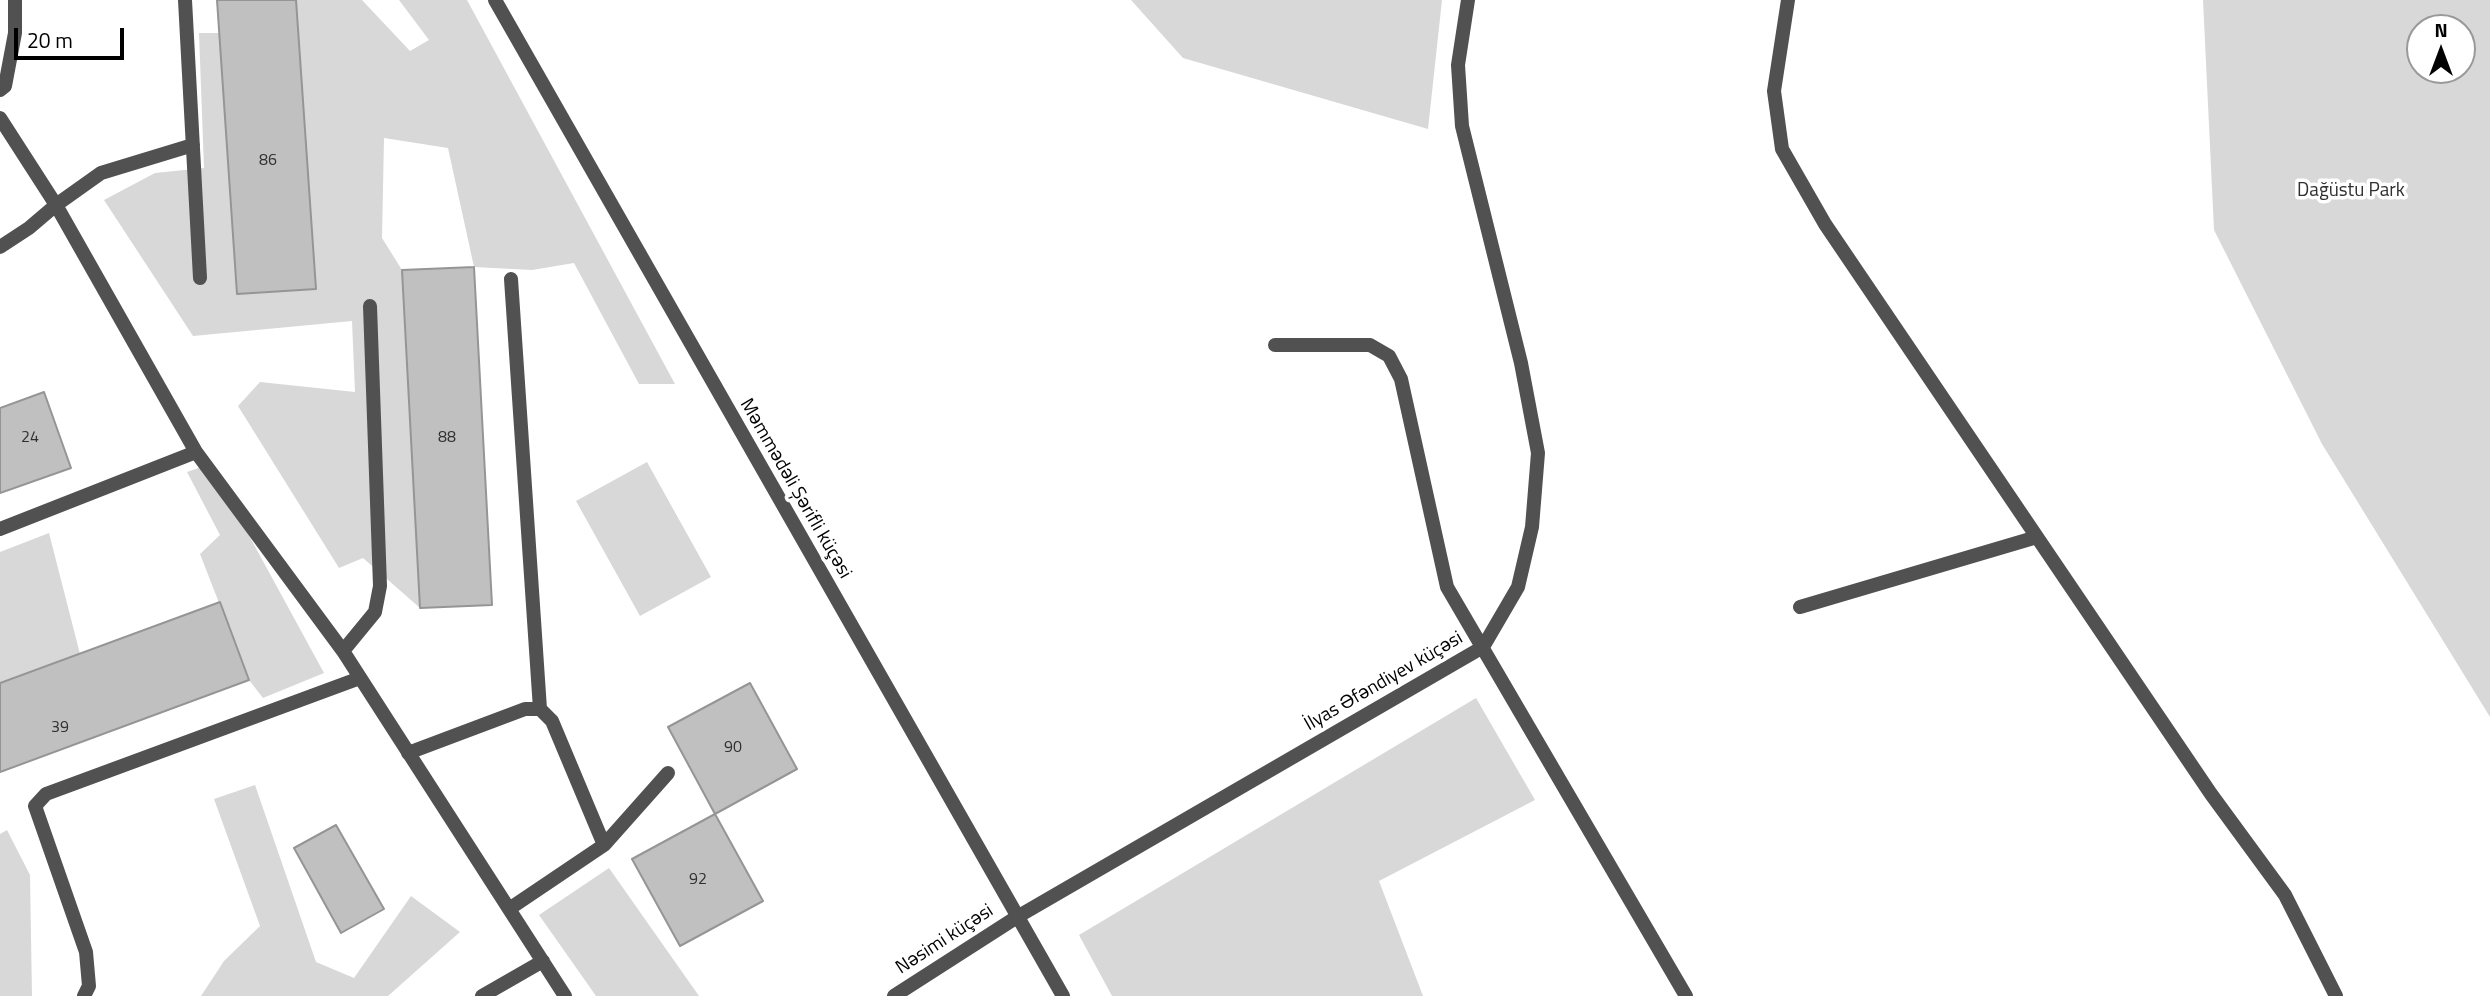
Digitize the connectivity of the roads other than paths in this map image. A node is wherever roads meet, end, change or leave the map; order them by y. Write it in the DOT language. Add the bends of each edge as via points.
graph roads {
  1 [pos="15,0"];
  2 [pos="185,0"];
  3 [pos="495,0"];
  4 [pos="1468,0"];
  5 [pos="1788,0"];
  6 [pos="0,90"];
  7 [pos="0,118"];
  8 [pos="193,145"];
  9 [pos="56,205"];
  10 [pos="0,247"];
  11 [pos="200,278"];
  12 [pos="511,279"];
  13 [pos="370,306"];
  14 [pos="1275,345"];
  15 [pos="196,452"];
  16 [pos="0,529"];
  17 [pos="2037,537"];
  18 [pos="1800,607"];
  19 [pos="1483,647"];
  20 [pos="343,652"];
  21 [pos="360,678"];
  22 [pos="540,709"];
  23 [pos="408,753"];
  24 [pos="668,773"];
  25 [pos="604,845"];
  26 [pos="509,909"];
  27 [pos="1017,917"];
  28 [pos="543,961"];
  29 [pos="84,996"];
  30 [pos="482,996"];
  31 [pos="565,996"];
  32 [pos="894,996"];
  33 [pos="1063,996"];
  34 [pos="1686,996"];
  35 [pos="2336,996"];
  1 -- 6 [label="street" via="15,33 5,86"];
  2 -- 8 [label="street"];
  3 -- 27 [label="street, Məmmədəli Şərifli küçəsi"];
  4 -- 19 [label="street, İlyas Əfəndiyev küçəsi" via="1458,65 1462,126 1521,363 1538,453 1532,527 1518,587"];
  5 -- 17 [label="street" via="1774,90 1782,149 1825,224"];
  7 -- 9 [label="street"];
  8 -- 9 [label="street" via="101,173"];
  8 -- 11 [label="street"];
  9 -- 10 [label="street"];
  9 -- 15 [label="street"];
  12 -- 22 [label="street"];
  13 -- 20 [label="street" via="380,586 375,612"];
  14 -- 19 [label="street" via="1370,345 1390,355 1401,379 1447,587"];
  15 -- 16 [label="street"];
  15 -- 20 [label="street"];
  17 -- 18 [label="street"];
  17 -- 35 [label="street" via="2284,895"];
  19 -- 27 [label="street, İlyas Əfəndiyev küçəsi"];
  19 -- 34 [label="street"];
  20 -- 21 [label="street"];
  21 -- 23 [label="street"];
  21 -- 29 [label="street" via="46,794 35,806 86,952 89,986"];
  22 -- 23 [label="street" via="525,709"];
  22 -- 25 [label="street" via="552,721"];
  23 -- 26 [label="street"];
  24 -- 25 [label="street"];
  25 -- 26 [label="street"];
  26 -- 28 [label="street"];
  27 -- 32 [label="street, Nəsimi küçəsi"];
  27 -- 33 [label="street, Məmmədəli Şərifli küçəsi"];
  28 -- 30 [label="street"];
  28 -- 31 [label="street"];
}
